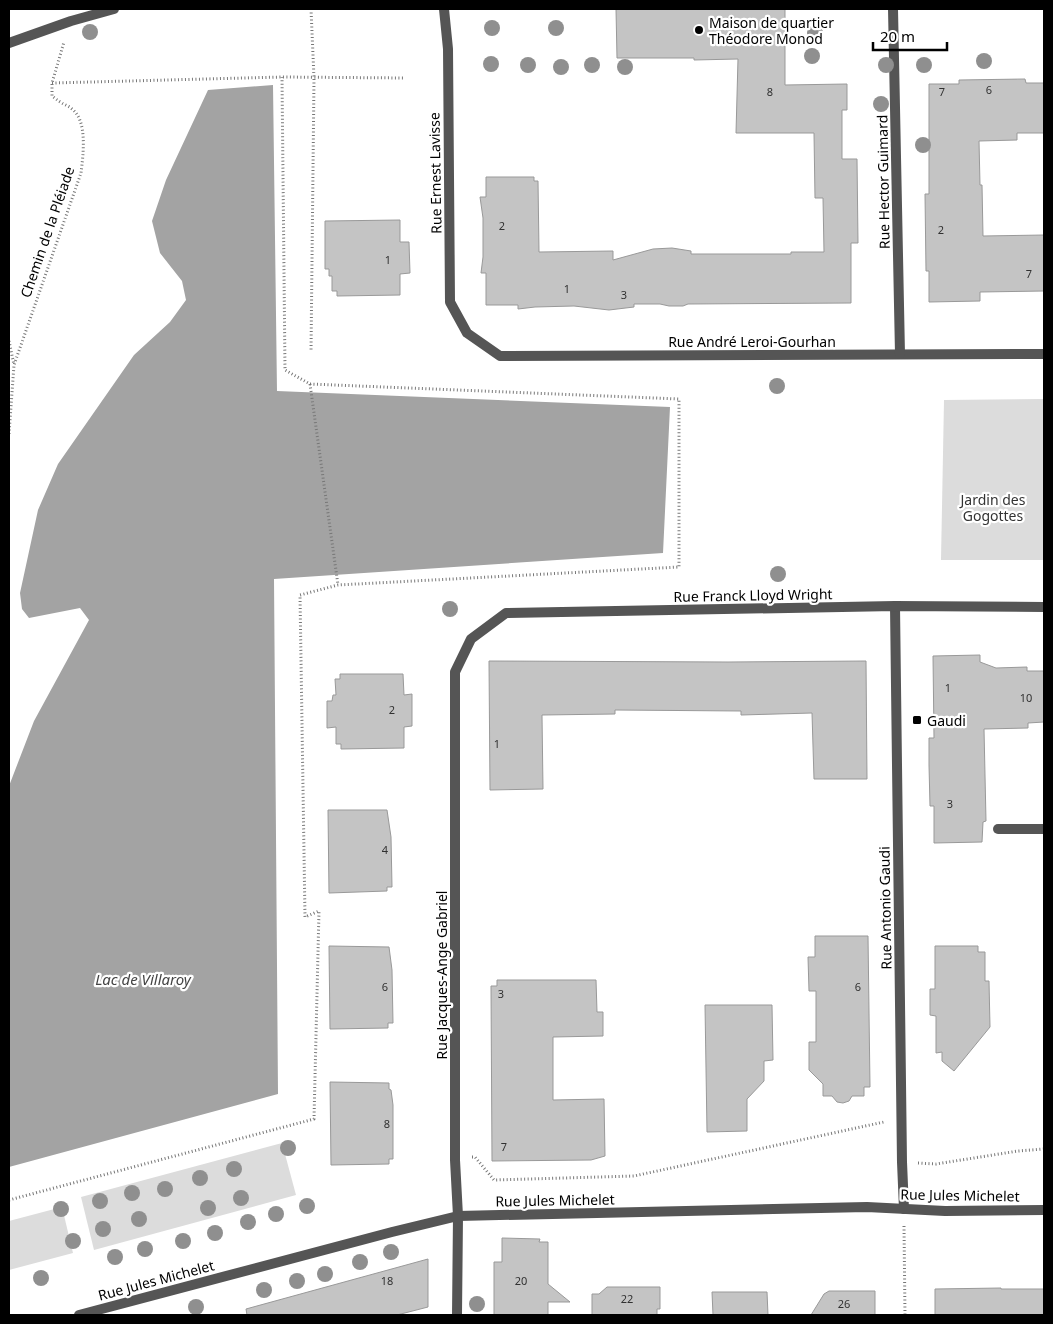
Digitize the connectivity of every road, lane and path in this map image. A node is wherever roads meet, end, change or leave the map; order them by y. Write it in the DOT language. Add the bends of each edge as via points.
graph roads {
  1 [pos="114,9"];
  2 [pos="311,9"];
  3 [pos="444,9"];
  4 [pos="893,9"];
  5 [pos="70,21"];
  6 [pos="9,43"];
  7 [pos="282,77"];
  8 [pos="314,78"];
  9 [pos="405,78"];
  10 [pos="52,83"];
  11 [pos="467,333"];
  12 [pos="9,341"];
  13 [pos="311,352"];
  14 [pos="900,354"];
  15 [pos="1044,354"];
  16 [pos="14,365"];
  17 [pos="310,384"];
  18 [pos="9,434"];
  19 [pos="338,585"];
  20 [pos="895,606"];
  21 [pos="1044,606"];
  22 [pos="471,639"];
  23 [pos="1044,829"];
  24 [pos="998,830"];
  25 [pos="901,1118"];
  26 [pos="1044,1150"];
  27 [pos="455,1160"];
  28 [pos="902,1162"];
  29 [pos="9,1200"];
  30 [pos="904,1208"];
  31 [pos="1044,1210"];
  32 [pos="458,1216"];
  33 [pos="79,1315"];
  34 [pos="456,1315"];
  35 [pos="905,1315"];
  1 -- 5 [label="street"];
  2 -- 8 [label="path"];
  3 -- 11 [label="street, Rue Ernest Lavisse" via="448,49 450,302"];
  4 -- 14 [label="street, Rue Hector Guimard"];
  5 -- 6 [label="street"];
  5 -- 10 [label="path"];
  7 -- 8 [label="path"];
  7 -- 10 [label="path"];
  7 -- 17 [label="path" via="285,370"];
  8 -- 9 [label="path"];
  8 -- 13 [label="path"];
  10 -- 16 [label="path, Chemin de la Pléiade" via="52,96 72,108 82,127 81,173"];
  11 -- 14 [label="street, Rue André Leroi-Gourhan" via="500,356"];
  12 -- 16 [label="path"];
  14 -- 15 [label="street, Rue André Leroi-Gourhan"];
  16 -- 18 [label="path, Chemin de la Pléiade"];
  17 -- 19 [label="path"];
  17 -- 19 [label="path" via="679,399 680,567"];
  19 -- 29 [label="path" via="300,595 305,917 319,911 314,1119"];
  20 -- 21 [label="street, Rue Franck Lloyd Wright"];
  20 -- 22 [label="street, Rue Franck Lloyd Wright" via="506,613"];
  20 -- 25 [label="street, Rue Antonio Gaudi"];
  22 -- 27 [label="street, Rue Jacques-Ange Gabriel" via="454,672"];
  23 -- 24 [label="street"];
  25 -- 27 [label="path" via="634,1176 494,1180 475,1157"];
  25 -- 28 [label="street, Rue Antonio Gaudi"];
  26 -- 28 [label="path" via="936,1164"];
  27 -- 32 [label="street, Rue Jacques-Ange Gabriel"];
  28 -- 30 [label="street, Rue Antonio Gaudi"];
  30 -- 31 [label="street, Rue Jules Michelet"];
  30 -- 32 [label="street, Rue Jules Michelet"];
  30 -- 35 [label="path"];
  32 -- 33 [label="street, Rue Jules Michelet"];
  32 -- 34 [label="street, Rue Jacques-Ange Gabriel"];
}
